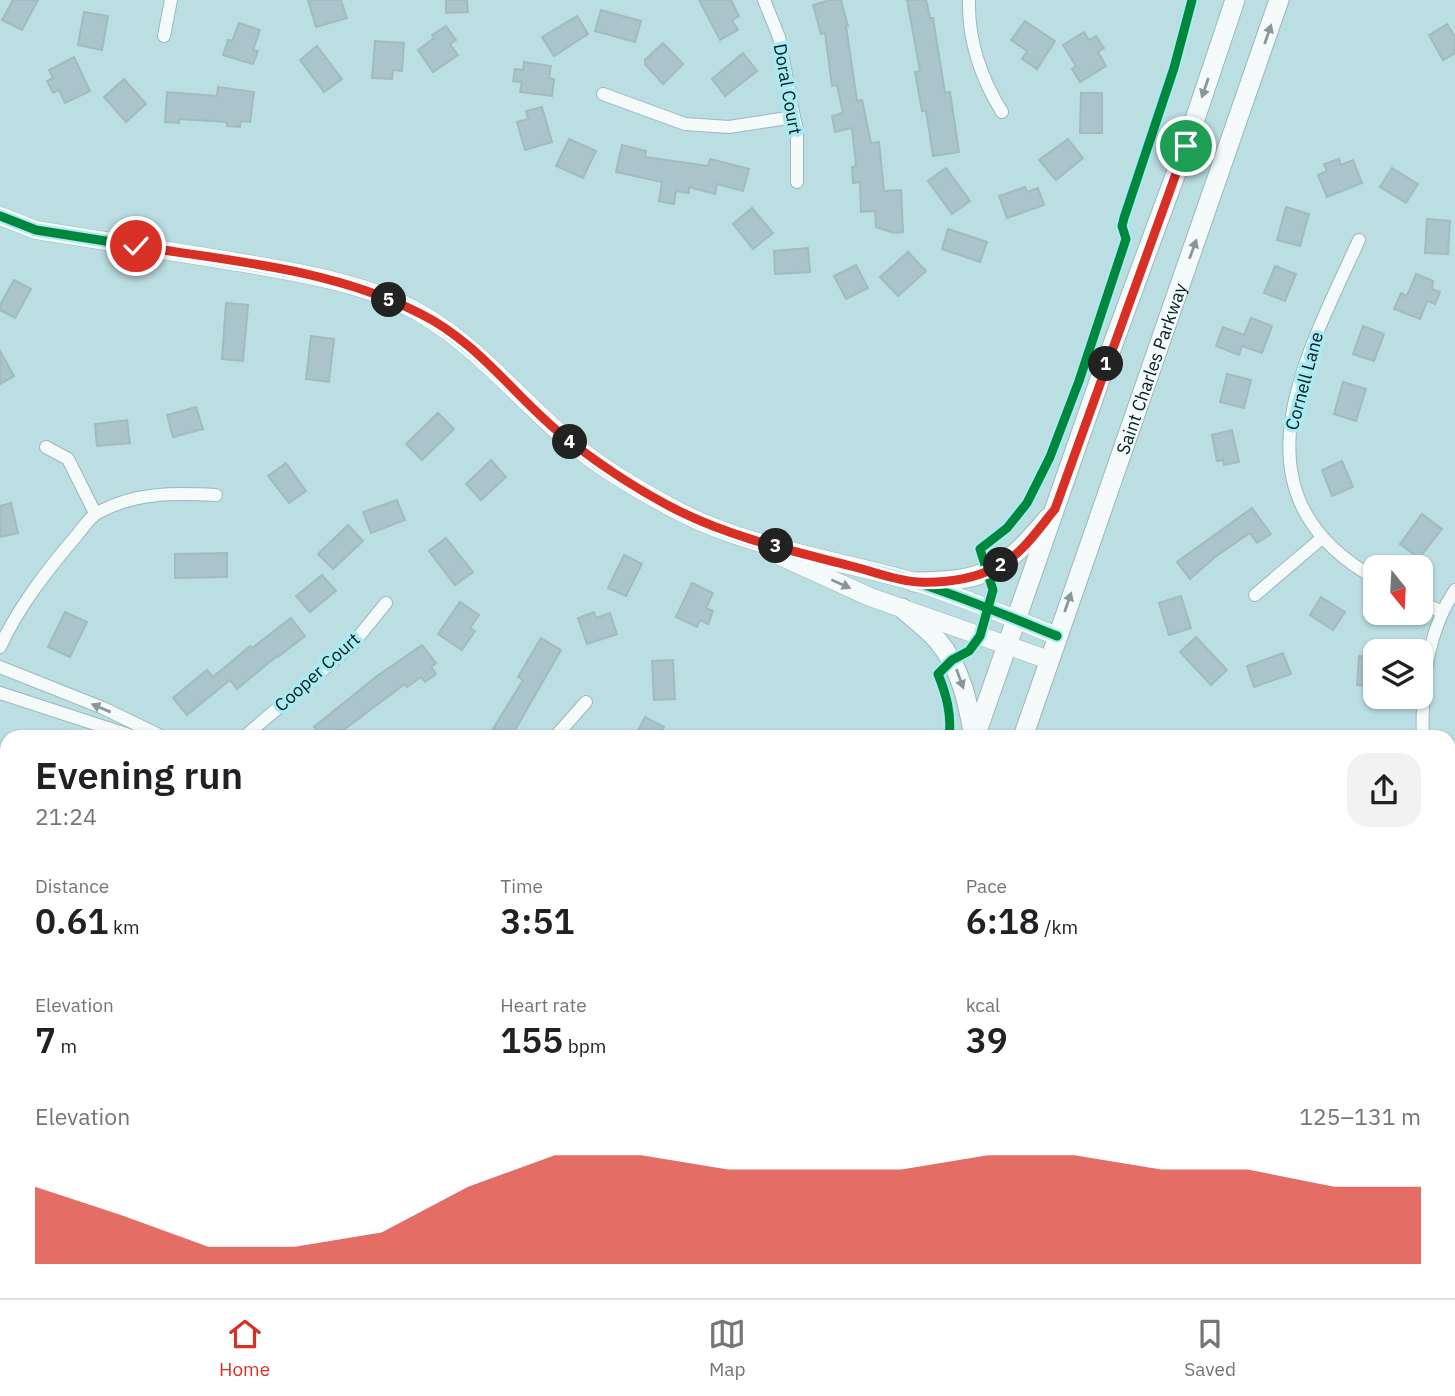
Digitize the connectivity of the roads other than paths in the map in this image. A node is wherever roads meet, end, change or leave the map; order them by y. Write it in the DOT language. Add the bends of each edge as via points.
graph roads {
  1 [pos="171,0"];
  2 [pos="764,0"];
  3 [pos="969,0"];
  4 [pos="1235,0"];
  5 [pos="1279,0"];
  6 [pos="164,36"];
  7 [pos="603,94"];
  8 [pos="1002,112"];
  9 [pos="794,117"];
  10 [pos="797,182"];
  11 [pos="0,216"];
  12 [pos="1359,240"];
  13 [pos="46,447"];
  14 [pos="216,495"];
  15 [pos="1055,509"];
  16 [pos="95,513"];
  17 [pos="735,534"];
  18 [pos="1322,538"];
  19 [pos="1363,570"];
  20 [pos="914,582"];
  21 [pos="1455,590"];
  22 [pos="1255,595"];
  23 [pos="386,603"];
  24 [pos="902,608"];
  25 [pos="1433,608"];
  26 [pos="1442,612"];
  27 [pos="1017,620"];
  28 [pos="1057,636"];
  29 [pos="1007,645"];
  30 [pos="0,647"];
  31 [pos="1049,660"];
  32 [pos="0,667"];
  33 [pos="0,694"];
  34 [pos="586,702"];
  35 [pos="113,730"];
  36 [pos="149,730"];
  37 [pos="252,730"];
  38 [pos="561,730"];
  39 [pos="973,730"];
  40 [pos="977,730"];
  41 [pos="1025,730"];
  42 [pos="1423,730"];
  1 -- 6 [label="street"];
  2 -- 9 [label="street, Doral Court" via="779,37"];
  3 -- 8 [label="street" via="976,57"];
  4 -- 15 [label="main road, one-way"];
  28 -- 5 [label="main road, Saint Charles Parkway, one-way"];
  7 -- 9 [label="street" via="685,124 729,127"];
  9 -- 10 [label="street, Doral Court"];
  11 -- 17 [label="street" via="36,229 296,272 400,303 482,358 569,441 618,476 680,512"];
  12 -- 18 [label="street, Cornell Lane" via="1319,323 1288,436 1298,501"];
  13 -- 16 [label="street" via="68,460"];
  14 -- 16 [label="street" via="151,495"];
  15 -- 20 [label="main road" via="1025,546 996,568 952,581"];
  15 -- 27 [label="main road"];
  16 -- 30 [label="street" via="49,568"];
  17 -- 20 [label="street"];
  17 -- 24 [label="street, one-way"];
  18 -- 19 [label="street, Cornell Lane"];
  18 -- 22 [label="street"];
  20 -- 27 [label="street"];
  21 -- 26 [label="street"];
  23 -- 37 [label="street, Cooper Court" via="351,646"];
  24 -- 29 [label="street"];
  24 -- 39 [label="main road, one-way" via="937,639 952,660"];
  25 -- 26 [label="street"];
  26 -- 42 [label="street" via="1423,685"];
  27 -- 28 [label="street"];
  27 -- 29 [label="main road"];
  28 -- 31 [label="main road, Saint Charles Parkway"];
  29 -- 31 [label="street"];
  29 -- 40 [label="main road"];
  31 -- 41 [label="main road, Saint Charles Parkway"];
  36 -- 32 [label="street, one-way"];
  33 -- 35 [label="street"];
  34 -- 38 [label="street"];
}
